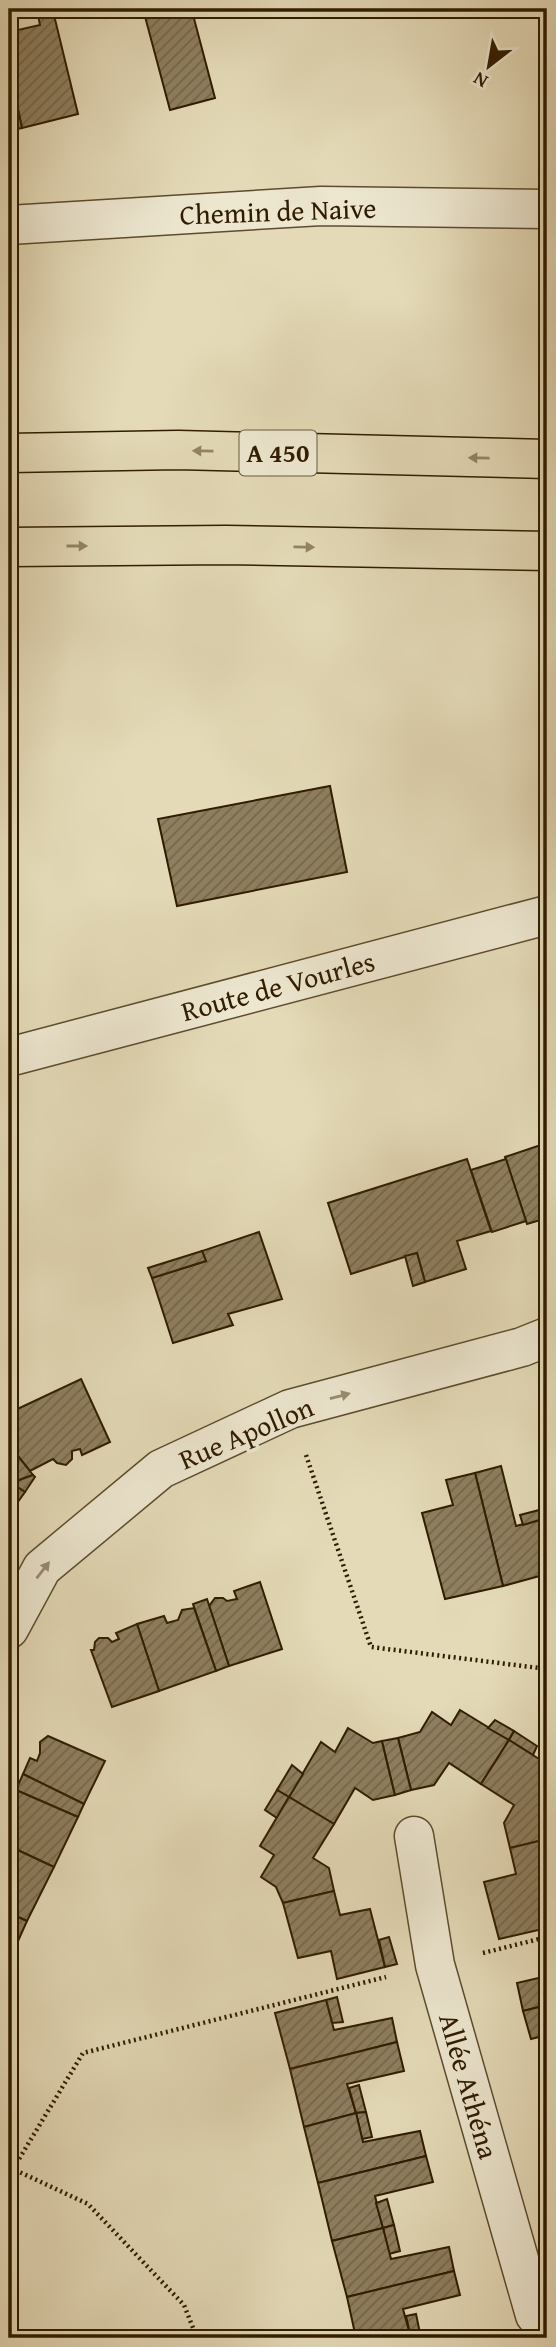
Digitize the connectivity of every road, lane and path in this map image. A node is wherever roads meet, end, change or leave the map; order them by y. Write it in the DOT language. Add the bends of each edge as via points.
graph roads {
  1 [pos="547,209"];
  2 [pos="9,225"];
  3 [pos="9,453"];
  4 [pos="547,460"];
  5 [pos="9,547"];
  6 [pos="547,551"];
  7 [pos="547,915"];
  8 [pos="9,1057"];
  9 [pos="547,1337"];
  10 [pos="290,1409"];
  11 [pos="9,1629"];
  12 [pos="547,1669"];
  13 [pos="414,1836"];
  14 [pos="547,1937"];
  15 [pos="435,1965"];
  16 [pos="11,2169"];
  17 [pos="547,2329"];
  18 [pos="197,2338"];
  1 -- 2 [label="street, Chemin de Naive" via="321,206"];
  4 -- 3 [label="highway, A 450, one-way" via="178,450"];
  5 -- 6 [label="highway, one-way" via="226,545"];
  7 -- 8 [label="street, Route de Vourles"];
  10 -- 9 [label="street, Rue Apollon, one-way"];
  11 -- 10 [label="street, Rue Apollon, one-way" via="42,1568 161,1469"];
  10 -- 12 [label="path" via="371,1647"];
  13 -- 15 [label="street, Allée Athéna"];
  14 -- 15 [label="path"];
  15 -- 16 [label="path" via="83,2053"];
  15 -- 17 [label="street, Allée Athéna" via="535,2315"];
  16 -- 18 [label="path" via="88,2204 184,2305"];
}
